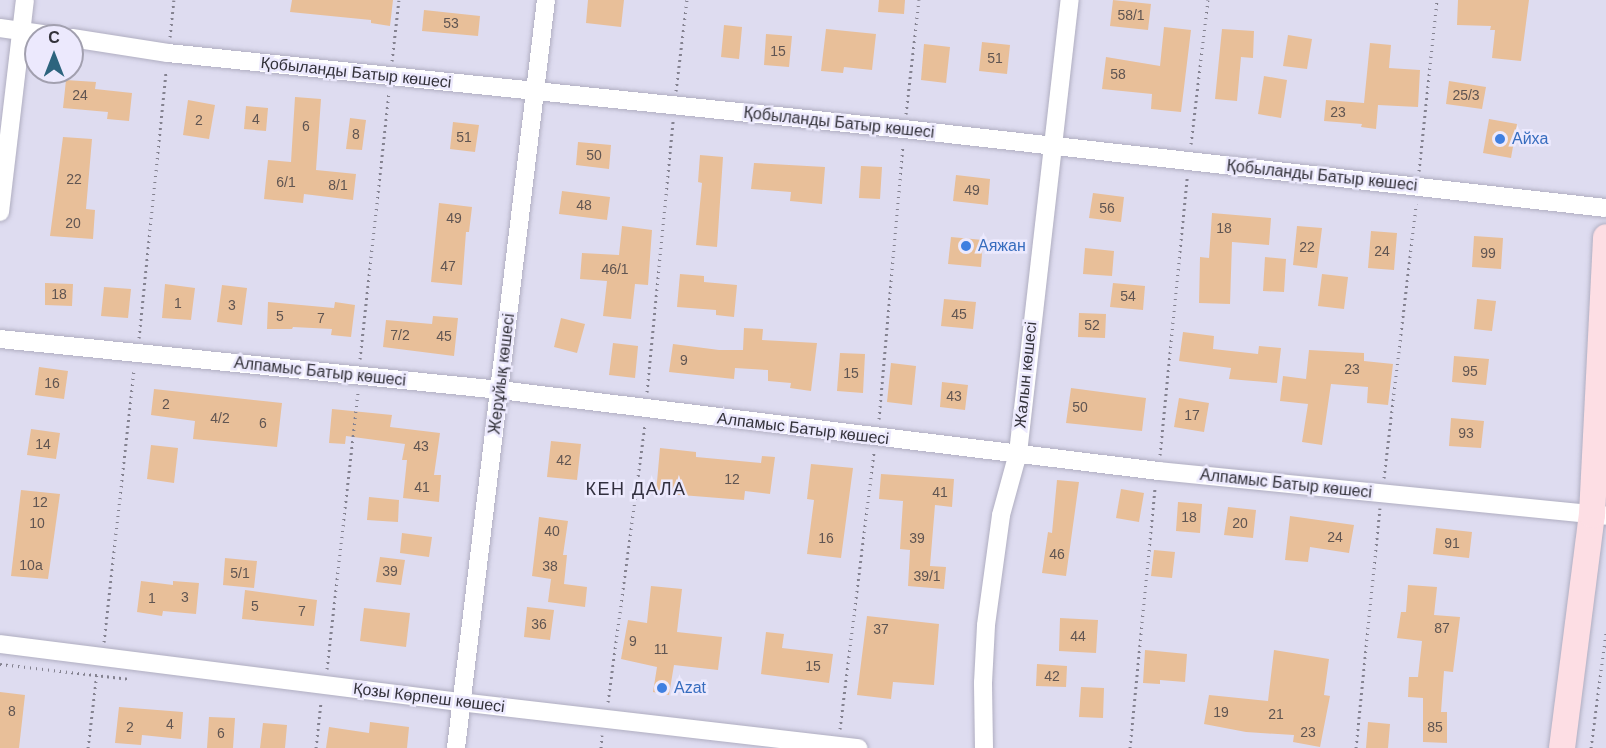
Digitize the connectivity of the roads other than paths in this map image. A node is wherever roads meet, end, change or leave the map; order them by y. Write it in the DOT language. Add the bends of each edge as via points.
graph roads {
  1 [pos="25,0"];
  2 [pos="546,0"];
  3 [pos="1070,0"];
  4 [pos="0,28"];
  5 [pos="21,31"];
  6 [pos="24,31"];
  7 [pos="84,40"];
  8 [pos="535,92"];
  9 [pos="1051,147"];
  10 [pos="1606,208"];
  11 [pos="0,212"];
  12 [pos="1606,237"];
  13 [pos="0,339"];
  14 [pos="500,390"];
  15 [pos="1018,453"];
  16 [pos="1599,516"];
  17 [pos="0,644"];
  18 [pos="460,702"];
  19 [pos="456,748"];
  20 [pos="858,748"];
  21 [pos="984,748"];
  22 [pos="1562,748"];
  1 -- 5 [label="street"];
  2 -- 8 [label="street, Жерұйық көшесі"];
  3 -- 9 [label="street, Жалын көшесі"];
  4 -- 5 [label="street"];
  5 -- 6 [label="street"];
  5 -- 11 [label="street"];
  7 -- 8 [label="street, Қобыланды Батыр көшесі"];
  8 -- 9 [label="street, Қобыланды Батыр көшесі"];
  8 -- 14 [label="street, Жерұйық көшесі"];
  9 -- 10 [label="street, Қобыланды Батыр көшесі"];
  9 -- 15 [label="street, Жалын көшесі"];
  12 -- 16 [label="main road"];
  13 -- 14 [label="street, Алпамыс Батыр көшесі"];
  14 -- 15 [label="street, Алпамыс Батыр көшесі"];
  14 -- 18 [label="street, Жерұйық көшесі"];
  15 -- 16 [label="street, Алпамыс Батыр көшесі"];
  15 -- 21 [label="street, Жалын көшесі" via="1001,515 986,625"];
  16 -- 22 [label="main road"];
  17 -- 18 [label="street, Қозы Көрпеш көшесі"];
  18 -- 19 [label="street, Жерұйық көшесі"];
  18 -- 20 [label="street, Қозы Көрпеш көшесі"];
}
